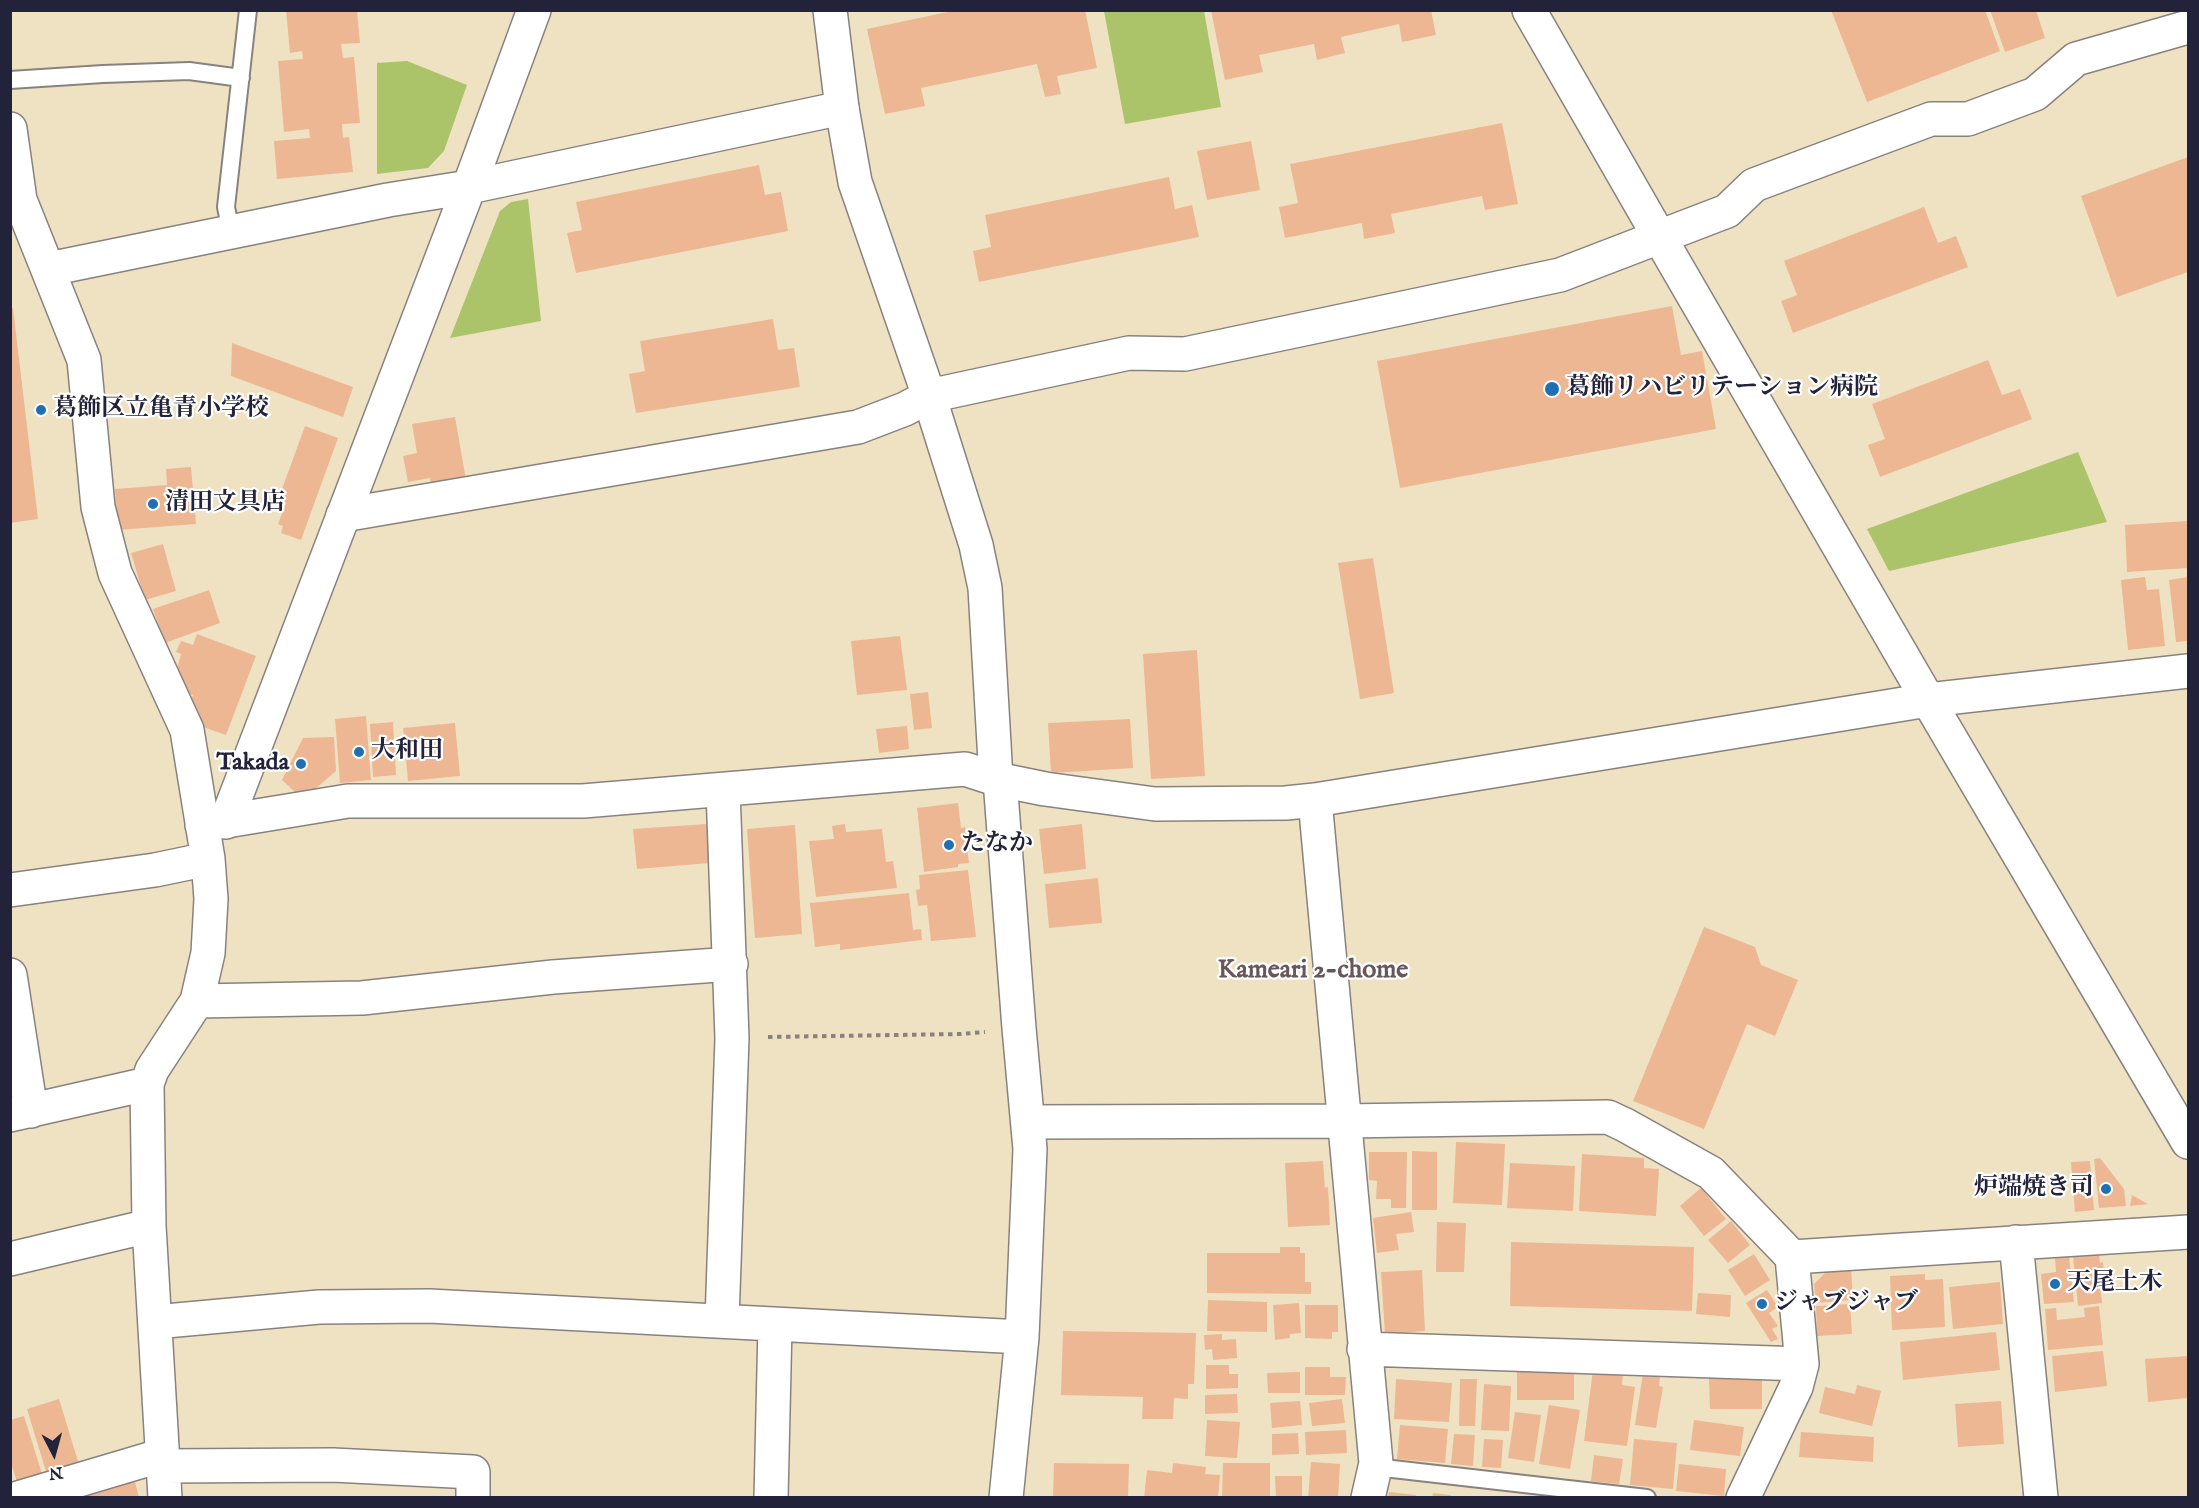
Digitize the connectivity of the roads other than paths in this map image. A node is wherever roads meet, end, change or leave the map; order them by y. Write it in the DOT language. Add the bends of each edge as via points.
graph roads {
  1 [pos="248,10"];
  2 [pos="534,10"];
  3 [pos="830,10"];
  4 [pos="1529,10"];
  5 [pos="2188,27"];
  6 [pos="241,78"];
  7 [pos="10,80"];
  8 [pos="842,108"];
  9 [pos="10,129"];
  10 [pos="469,187"];
  11 [pos="231,232"];
  12 [pos="1660,238"];
  13 [pos="49,269"];
  14 [pos="929,396"];
  15 [pos="344,516"];
  16 [pos="2188,671"];
  17 [pos="1928,700"];
  18 [pos="998,779"];
  19 [pos="723,790"];
  20 [pos="1315,800"];
  21 [pos="214,824"];
  22 [pos="208,859"];
  23 [pos="10,890"];
  24 [pos="731,964"];
  25 [pos="10,975"];
  26 [pos="197,1001"];
  27 [pos="147,1084"];
  28 [pos="21,1113"];
  29 [pos="1344,1121"];
  30 [pos="1028,1122"];
  31 [pos="2188,1142"];
  32 [pos="149,1226"];
  33 [pos="2188,1232"];
  34 [pos="2016,1242"];
  35 [pos="1792,1257"];
  36 [pos="10,1259"];
  37 [pos="722,1320"];
  38 [pos="154,1322"];
  39 [pos="775,1325"];
  40 [pos="1022,1337"];
  41 [pos="1364,1349"];
  42 [pos="1802,1364"];
  43 [pos="163,1473"];
  44 [pos="1371,1482"];
  45 [pos="18,1497"];
  46 [pos="473,1497"];
  47 [pos="771,1497"];
  48 [pos="1006,1497"];
  49 [pos="1647,1497"];
  50 [pos="1743,1497"];
  51 [pos="2041,1497"];
  1 -- 6 [label="lane"];
  2 -- 10 [label="street"];
  3 -- 8 [label="street"];
  4 -- 12 [label="street"];
  5 -- 12 [label="street" via="2076,59 2035,94 1968,119 1931,119 1754,184 1726,211"];
  6 -- 7 [label="lane" via="189,71"];
  6 -- 11 [label="lane" via="226,207"];
  8 -- 10 [label="street"];
  8 -- 14 [label="street" via="855,182"];
  9 -- 13 [label="street" via="20,200"];
  10 -- 11 [label="street"];
  10 -- 15 [label="street"];
  11 -- 13 [label="street"];
  12 -- 14 [label="street" via="1560,275 1185,354 1129,353"];
  12 -- 17 [label="street"];
  13 -- 21 [label="street" via="84,360 98,507 115,573 187,730"];
  14 -- 15 [label="street" via="858,427"];
  14 -- 18 [label="street" via="976,545 985,588"];
  15 -- 21 [label="street"];
  16 -- 17 [label="street"];
  17 -- 20 [label="street"];
  17 -- 31 [label="street"];
  18 -- 19 [label="street" via="965,769"];
  18 -- 20 [label="street" via="1155,804"];
  18 -- 30 [label="street"];
  19 -- 21 [label="street" via="583,801 348,801"];
  19 -- 24 [label="street"];
  20 -- 29 [label="street"];
  21 -- 22 [label="street"];
  22 -- 23 [label="street"];
  22 -- 26 [label="street" via="208,952"];
  24 -- 26 [label="street" via="554,977 362,998"];
  24 -- 37 [label="street"];
  25 -- 28 [label="street"];
  26 -- 27 [label="street"];
  27 -- 28 [label="street"];
  27 -- 32 [label="street"];
  29 -- 30 [label="street"];
  29 -- 35 [label="street" via="1608,1117 1711,1173"];
  29 -- 41 [label="street"];
  30 -- 40 [label="street"];
  32 -- 36 [label="street"];
  32 -- 38 [label="street"];
  33 -- 34 [label="street"];
  34 -- 35 [label="street"];
  34 -- 51 [label="street"];
  35 -- 42 [label="street"];
  37 -- 38 [label="street" via="418,1306 320,1307"];
  37 -- 39 [label="street"];
  38 -- 43 [label="street"];
  39 -- 40 [label="street"];
  39 -- 47 [label="street"];
  40 -- 48 [label="street"];
  41 -- 42 [label="street"];
  41 -- 44 [label="street"];
  42 -- 50 [label="street" via="1796,1387"];
  43 -- 45 [label="street"];
  43 -- 46 [label="street" via="333,1465 473,1472"];
  44 -- 49 [label="lane"];
}
